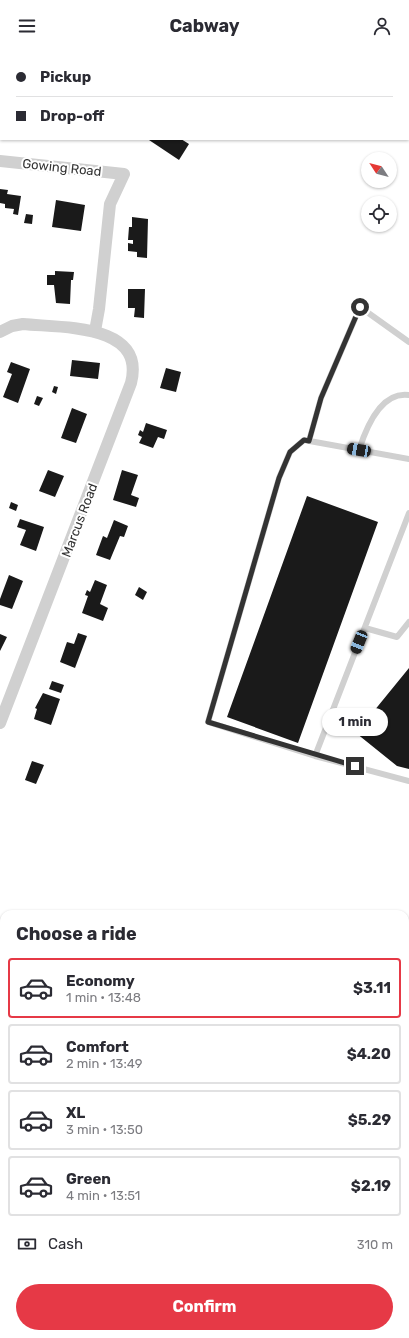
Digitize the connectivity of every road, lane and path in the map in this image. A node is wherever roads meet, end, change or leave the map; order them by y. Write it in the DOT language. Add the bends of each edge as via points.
graph roads {
  1 [pos="0,161"];
  2 [pos="95,331"];
  3 [pos="0,332"];
  4 [pos="409,342"];
  5 [pos="409,395"];
  6 [pos="309,441"];
  7 [pos="359,450"];
  8 [pos="409,459"];
  9 [pos="409,514"];
  10 [pos="409,622"];
  11 [pos="365,628"];
  12 [pos="0,723"];
  13 [pos="315,756"];
  14 [pos="409,781"];
  1 -- 2 [label="street, Gowing Road" via="124,174 110,204"];
  2 -- 3 [label="street, Marcus Road" via="23,324"];
  2 -- 12 [label="street, Marcus Road" via="110,336 123,346 132,364 132,379"];
  4 -- 6 [label="lane" via="360,307 321,398"];
  5 -- 7 [label="lane" via="403,394 381,404 363,437"];
  6 -- 7 [label="lane"];
  6 -- 13 [label="lane" via="304,440 290,452 279,478 208,722"];
  7 -- 8 [label="lane"];
  9 -- 11 [label="lane"];
  10 -- 11 [label="lane" via="397,637"];
  11 -- 13 [label="lane"];
  13 -- 14 [label="lane"];
}
